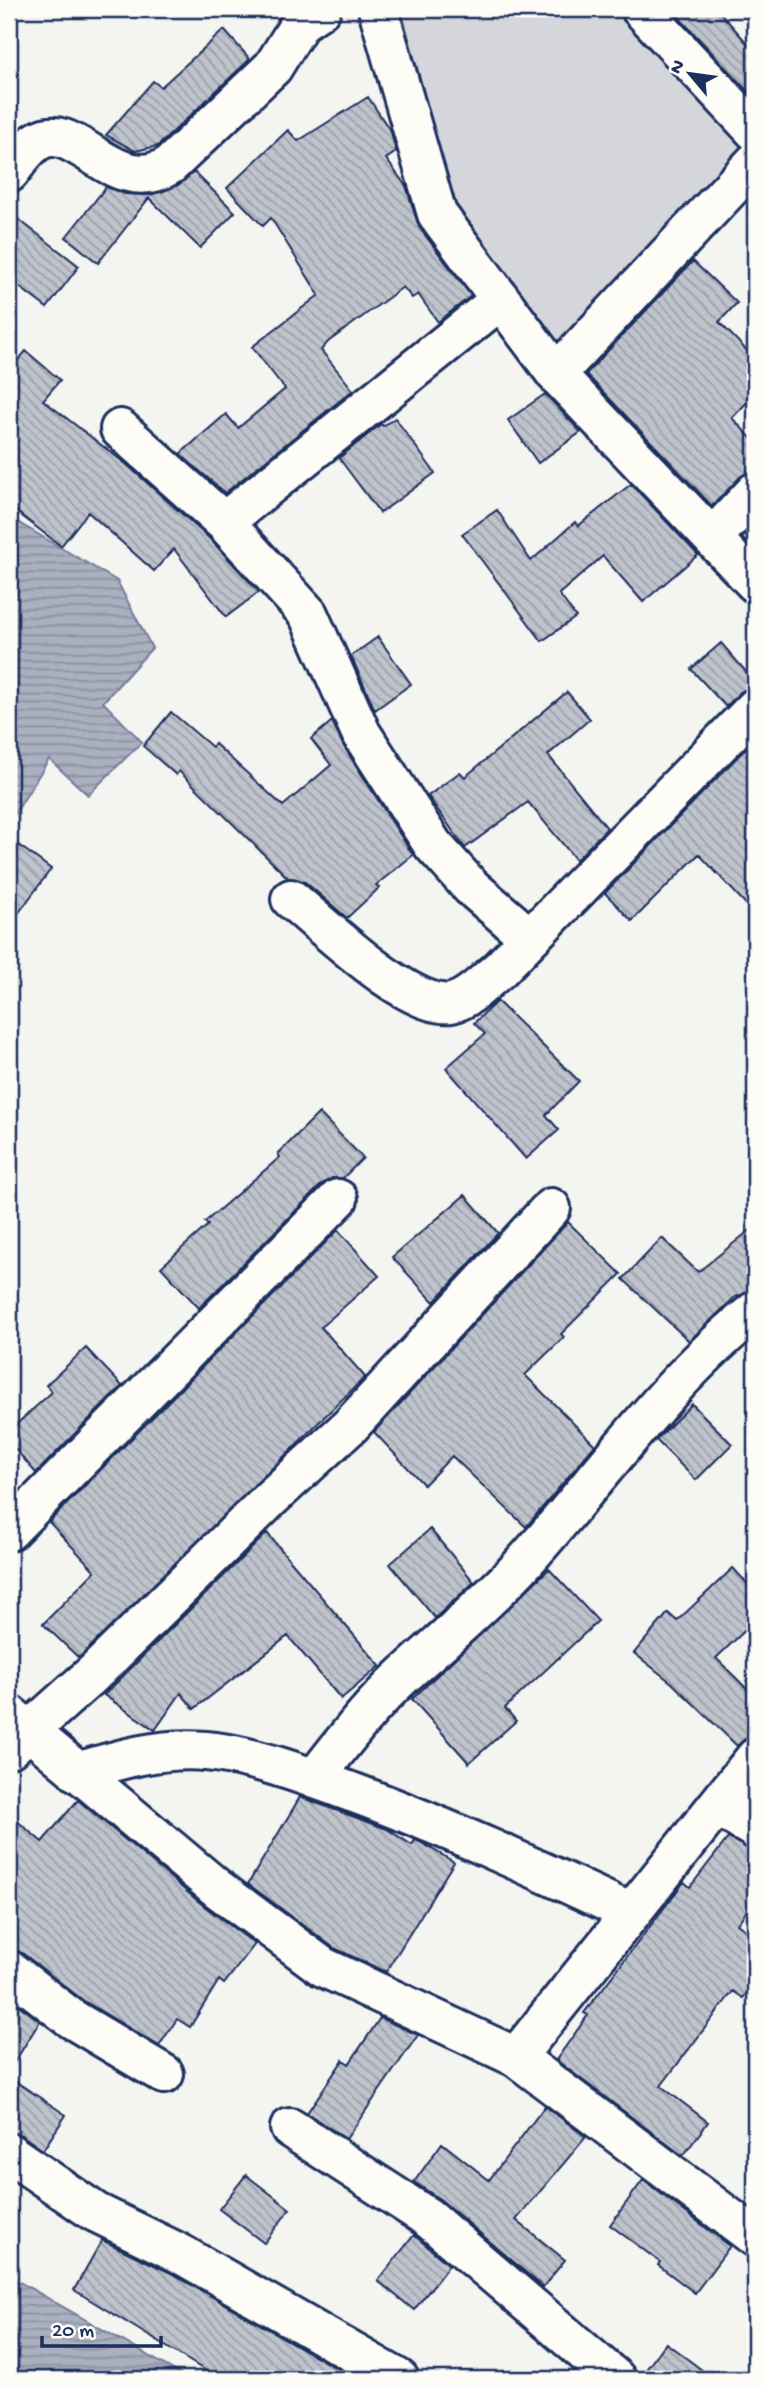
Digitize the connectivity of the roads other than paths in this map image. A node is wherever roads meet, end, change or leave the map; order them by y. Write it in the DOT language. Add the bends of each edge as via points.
graph roads {
  1 [pos="321,9"];
  2 [pos="379,9"];
  3 [pos="641,9"];
  4 [pos="755,131"];
  5 [pos="755,162"];
  6 [pos="9,173"];
  7 [pos="499,301"];
  8 [pos="556,374"];
  9 [pos="120,429"];
  10 [pos="755,492"];
  11 [pos="224,522"];
  12 [pos="712,538"];
  13 [pos="755,583"];
  14 [pos="755,708"];
  15 [pos="291,900"];
  16 [pos="530,938"];
  17 [pos="338,1199"];
  18 [pos="551,1208"];
  19 [pos="755,1311"];
  20 [pos="9,1531"];
  21 [pos="15,1731"];
  22 [pos="755,1758"];
  23 [pos="77,1772"];
  24 [pos="315,1778"];
  25 [pos="717,1805"];
  26 [pos="755,1829"];
  27 [pos="631,1913"];
  28 [pos="9,1970"];
  29 [pos="516,2057"];
  30 [pos="164,2074"];
  31 [pos="290,2128"];
  32 [pos="9,2152"];
  33 [pos="755,2237"];
  34 [pos="399,2379"];
  35 [pos="616,2379"];
  1 -- 6 [label="street" via="301,22 273,67 155,174 118,169 54,137 40,139"];
  2 -- 7 [label="street" via="437,214"];
  3 -- 4 [label="street"];
  5 -- 8 [label="street"];
  7 -- 8 [label="street"];
  7 -- 11 [label="street"];
  8 -- 12 [label="street"];
  9 -- 11 [label="street"];
  10 -- 12 [label="street"];
  11 -- 16 [label="street" via="308,614 361,733 433,845 471,887"];
  12 -- 13 [label="street"];
  14 -- 16 [label="street"];
  15 -- 16 [label="street" via="406,992 435,1003 453,1003 471,993"];
  17 -- 20 [label="street"];
  18 -- 21 [label="street" via="350,1426 93,1674"];
  19 -- 24 [label="street" via="724,1336 660,1403 518,1568 357,1724"];
  21 -- 23 [label="street"];
  22 -- 25 [label="street"];
  23 -- 24 [label="street" via="141,1753 207,1751"];
  23 -- 29 [label="street" via="218,1889 323,1967"];
  24 -- 27 [label="street" via="480,1842"];
  25 -- 26 [label="street"];
  25 -- 27 [label="street"];
  27 -- 29 [label="street"];
  28 -- 30 [label="street" via="72,2019"];
  29 -- 33 [label="street"];
  31 -- 35 [label="street" via="427,2217"];
  32 -- 34 [label="street" via="95,2212 179,2253"];
}
